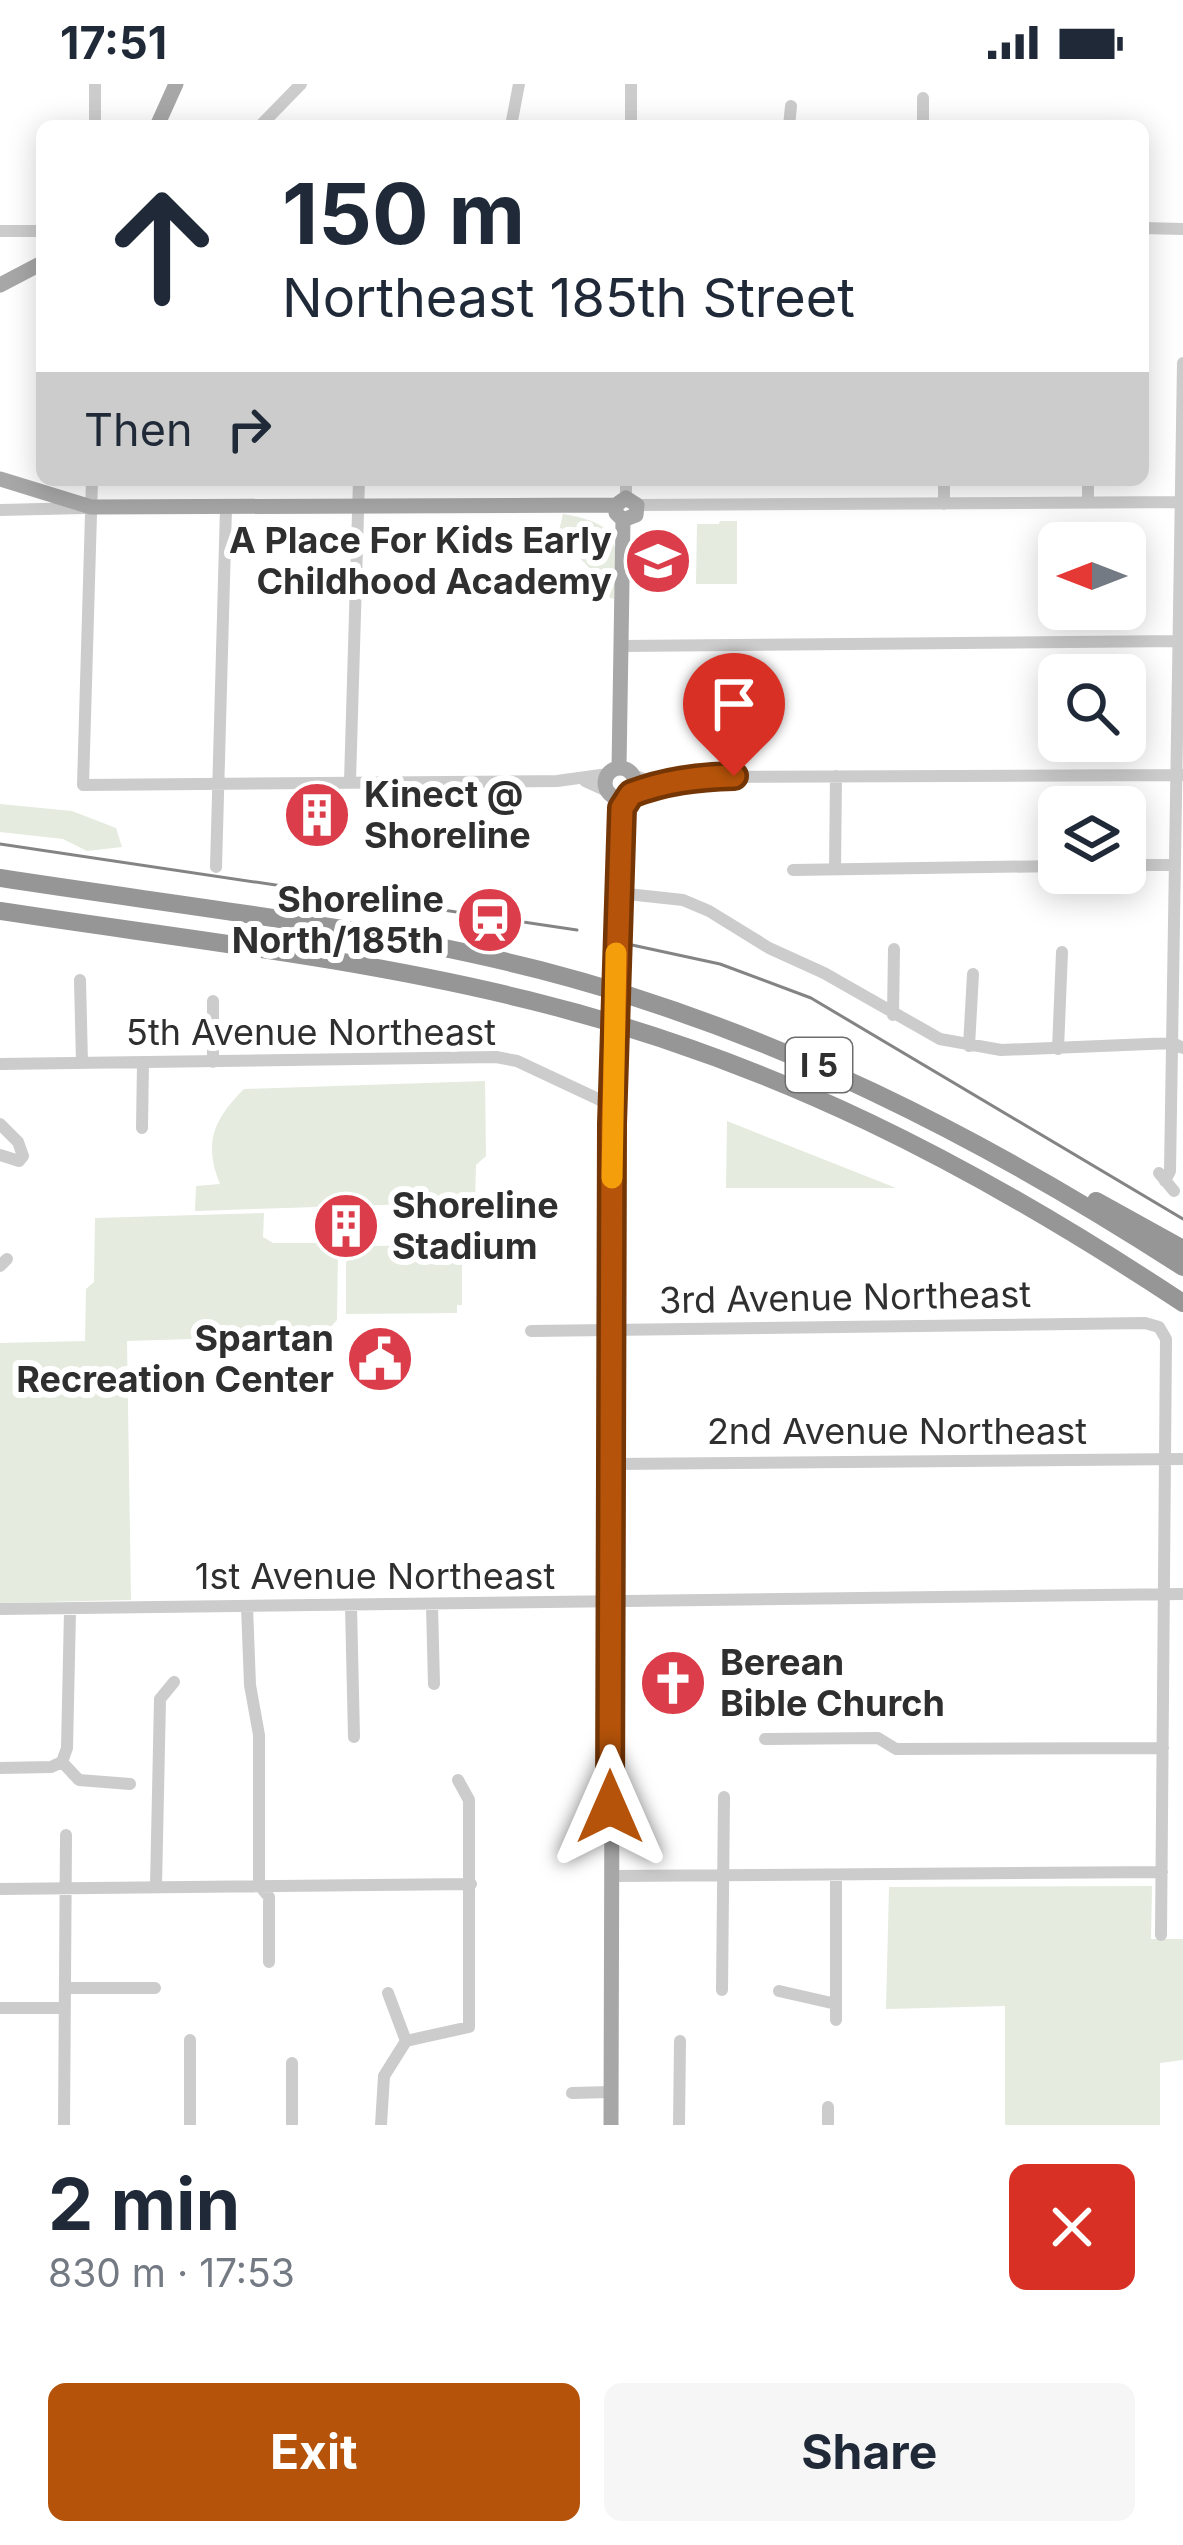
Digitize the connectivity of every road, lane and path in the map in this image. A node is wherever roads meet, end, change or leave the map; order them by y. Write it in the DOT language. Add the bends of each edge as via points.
graph roads {
  1 [pos="95,84"];
  2 [pos="176,84"];
  3 [pos="301,84"];
  4 [pos="519,84"];
  5 [pos="631,84"];
  6 [pos="923,98"];
  7 [pos="791,106"];
  8 [pos="95,120"];
  9 [pos="160,120"];
  10 [pos="266,120"];
  11 [pos="512,120"];
  12 [pos="631,120"];
  13 [pos="790,120"];
  14 [pos="923,120"];
  15 [pos="1149,228"];
  16 [pos="1183,229"];
  17 [pos="0,231"];
  18 [pos="36,231"];
  19 [pos="36,266"];
  20 [pos="0,285"];
  21 [pos="1183,363"];
  22 [pos="0,478"];
  23 [pos="92,486"];
  24 [pos="358,486"];
  25 [pos="626,486"];
  26 [pos="944,486"];
  27 [pos="1088,486"];
  28 [pos="1182,502"];
  29 [pos="1088,503"];
  30 [pos="944,504"];
  31 [pos="358,507"];
  32 [pos="626,507"];
  33 [pos="91,508"];
  34 [pos="226,508"];
  35 [pos="0,510"];
  36 [pos="1179,641"];
  37 [pos="622,646"];
  38 [pos="1179,775"];
  39 [pos="836,776"];
  40 [pos="350,782"];
  41 [pos="218,784"];
  42 [pos="619,785"];
  43 [pos="1175,865"];
  44 [pos="1038,866"];
  45 [pos="1146,866"];
  46 [pos="216,867"];
  47 [pos="835,869"];
  48 [pos="793,870"];
  49 [pos="0,878"];
  50 [pos="618,893"];
  51 [pos="0,911"];
  52 [pos="895,950"];
  53 [pos="1062,952"];
  54 [pos="974,974"];
  55 [pos="80,980"];
  56 [pos="213,1001"];
  57 [pos="893,1015"];
  58 [pos="969,1046"];
  59 [pos="1178,1046"];
  60 [pos="1058,1049"];
  61 [pos="213,1061"];
  62 [pos="82,1063"];
  63 [pos="143,1063"];
  64 [pos="0,1064"];
  65 [pos="613,1106"];
  66 [pos="0,1124"];
  67 [pos="142,1128"];
  68 [pos="0,1155"];
  69 [pos="1036,1176"];
  70 [pos="1166,1182"];
  71 [pos="1183,1249"];
  72 [pos="1183,1267"];
  73 [pos="1183,1303"];
  74 [pos="531,1331"];
  75 [pos="612,1331"];
  76 [pos="1167,1459"];
  77 [pos="1183,1459"];
  78 [pos="612,1464"];
  79 [pos="1164,1594"];
  80 [pos="1183,1594"];
  81 [pos="611,1604"];
  82 [pos="247,1606"];
  83 [pos="351,1606"];
  84 [pos="432,1606"];
  85 [pos="0,1610"];
  86 [pos="70,1611"];
  87 [pos="174,1682"];
  88 [pos="434,1684"];
  89 [pos="353,1737"];
  90 [pos="764,1739"];
  91 [pos="1163,1748"];
  92 [pos="62,1762"];
  93 [pos="0,1768"];
  94 [pos="458,1780"];
  95 [pos="130,1784"];
  96 [pos="724,1797"];
  97 [pos="66,1835"];
  98 [pos="1162,1872"];
  99 [pos="723,1875"];
  100 [pos="611,1876"];
  101 [pos="836,1876"];
  102 [pos="471,1884"];
  103 [pos="259,1885"];
  104 [pos="157,1886"];
  105 [pos="0,1888"];
  106 [pos="66,1888"];
  107 [pos="1161,1935"];
  108 [pos="269,1962"];
  109 [pos="66,1988"];
  110 [pos="155,1988"];
  111 [pos="722,1990"];
  112 [pos="779,1991"];
  113 [pos="388,1994"];
  114 [pos="836,2004"];
  115 [pos="0,2008"];
  116 [pos="65,2008"];
  117 [pos="836,2020"];
  118 [pos="190,2040"];
  119 [pos="406,2041"];
  120 [pos="680,2041"];
  121 [pos="292,2063"];
  122 [pos="611,2092"];
  123 [pos="572,2093"];
  124 [pos="827,2107"];
  125 [pos="64,2125"];
  126 [pos="190,2125"];
  127 [pos="292,2125"];
  128 [pos="381,2125"];
  129 [pos="611,2125"];
  130 [pos="680,2125"];
  131 [pos="828,2125"];
  1 -- 8 [label="street"];
  2 -- 9 [label="main road"];
  3 -- 10 [label="street"];
  4 -- 11 [label="street"];
  5 -- 12 [label="street"];
  6 -- 14 [label="street"];
  7 -- 13 [label="street"];
  15 -- 16 [label="street"];
  17 -- 18 [label="street"];
  19 -- 20 [label="main road"];
  21 -- 28 [label="street"];
  22 -- 33 [label="main road"];
  23 -- 33 [label="street"];
  24 -- 31 [label="street"];
  25 -- 32 [label="street"];
  26 -- 30 [label="street"];
  27 -- 29 [label="street"];
  28 -- 29 [label="street"];
  28 -- 36 [label="street"];
  29 -- 30 [label="street"];
  30 -- 32 [label="street"];
  31 -- 32 [label="main road"];
  31 -- 34 [label="main road"];
  31 -- 40 [label="street"];
  32 -- 37 [label="main road"];
  33 -- 34 [label="main road"];
  33 -- 35 [label="street"];
  33 -- 41 [label="street" via="83,785"];
  34 -- 41 [label="street"];
  36 -- 37 [label="street"];
  36 -- 38 [label="street"];
  37 -- 42 [label="main road"];
  38 -- 39 [label="street"];
  38 -- 43 [label="street"];
  39 -- 42 [label="street"];
  39 -- 47 [label="street"];
  40 -- 41 [label="street"];
  40 -- 42 [label="street"];
  41 -- 46 [label="street"];
  42 -- 50 [label="main road"];
  43 -- 45 [label="street"];
  43 -- 59 [label="street"];
  44 -- 47 [label="street"];
  47 -- 48 [label="street"];
  49 -- 69 [label="highway, I 5" via="420,944 589,983 819,1065"];
  50 -- 57 [label="street" via="709,911"];
  50 -- 65 [label="main road, bridge"];
  51 -- 73 [label="highway, I 5" via="450,983 658,1037 916,1143"];
  52 -- 57 [label="street"];
  53 -- 60 [label="street"];
  54 -- 58 [label="street"];
  55 -- 62 [label="street"];
  56 -- 61 [label="street"];
  57 -- 58 [label="street"];
  58 -- 60 [label="street"];
  59 -- 60 [label="street"];
  59 -- 70 [label="street"];
  61 -- 63 [label="street, 5th Avenue Northeast"];
  61 -- 65 [label="street, 5th Avenue Northeast" via="496,1057"];
  62 -- 63 [label="street, 5th Avenue Northeast"];
  62 -- 64 [label="street, 5th Avenue Northeast"];
  63 -- 67 [label="street"];
  65 -- 75 [label="main road"];
  66 -- 68 [label="street" via="23,1156"];
  69 -- 71 [label="highway"];
  69 -- 72 [label="highway, I 5"];
  74 -- 75 [label="street, 3rd Avenue Northeast"];
  75 -- 76 [label="street, 3rd Avenue Northeast" via="1144,1323 1166,1339"];
  75 -- 78 [label="main road"];
  76 -- 77 [label="street, 2nd Avenue Northeast"];
  76 -- 78 [label="street, 2nd Avenue Northeast"];
  76 -- 79 [label="street"];
  78 -- 81 [label="main road"];
  79 -- 80 [label="street, 1st Avenue Northeast"];
  79 -- 81 [label="street, 1st Avenue Northeast"];
  79 -- 91 [label="street"];
  81 -- 84 [label="street, 1st Avenue Northeast"];
  81 -- 100 [label="main road"];
  82 -- 83 [label="street, 1st Avenue Northeast"];
  82 -- 86 [label="street, 1st Avenue Northeast"];
  82 -- 103 [label="street" via="259,1735"];
  83 -- 84 [label="street, 1st Avenue Northeast"];
  83 -- 89 [label="street"];
  84 -- 88 [label="street"];
  85 -- 86 [label="street, 1st Avenue Northeast"];
  86 -- 92 [label="street"];
  87 -- 104 [label="street" via="160,1699"];
  90 -- 91 [label="street" via="878,1738 896,1749"];
  91 -- 98 [label="street"];
  92 -- 93 [label="street"];
  92 -- 95 [label="street" via="79,1780"];
  94 -- 102 [label="street" via="470,1800"];
  96 -- 99 [label="street"];
  97 -- 106 [label="street"];
  98 -- 101 [label="street"];
  98 -- 107 [label="street"];
  99 -- 100 [label="street"];
  99 -- 101 [label="street"];
  99 -- 111 [label="street"];
  100 -- 122 [label="main road"];
  101 -- 114 [label="street"];
  102 -- 103 [label="street"];
  102 -- 119 [label="street" via="469,2027"];
  103 -- 104 [label="street"];
  103 -- 108 [label="street" via="269,1897"];
  104 -- 106 [label="street"];
  105 -- 106 [label="street"];
  106 -- 109 [label="street"];
  109 -- 110 [label="street"];
  109 -- 116 [label="street"];
  112 -- 114 [label="street"];
  113 -- 119 [label="street"];
  114 -- 117 [label="street"];
  115 -- 116 [label="street"];
  116 -- 125 [label="street"];
  118 -- 126 [label="street"];
  119 -- 128 [label="street" via="384,2076"];
  120 -- 130 [label="street"];
  121 -- 127 [label="street"];
  122 -- 123 [label="street"];
  122 -- 129 [label="main road"];
  124 -- 131 [label="street"];
}
